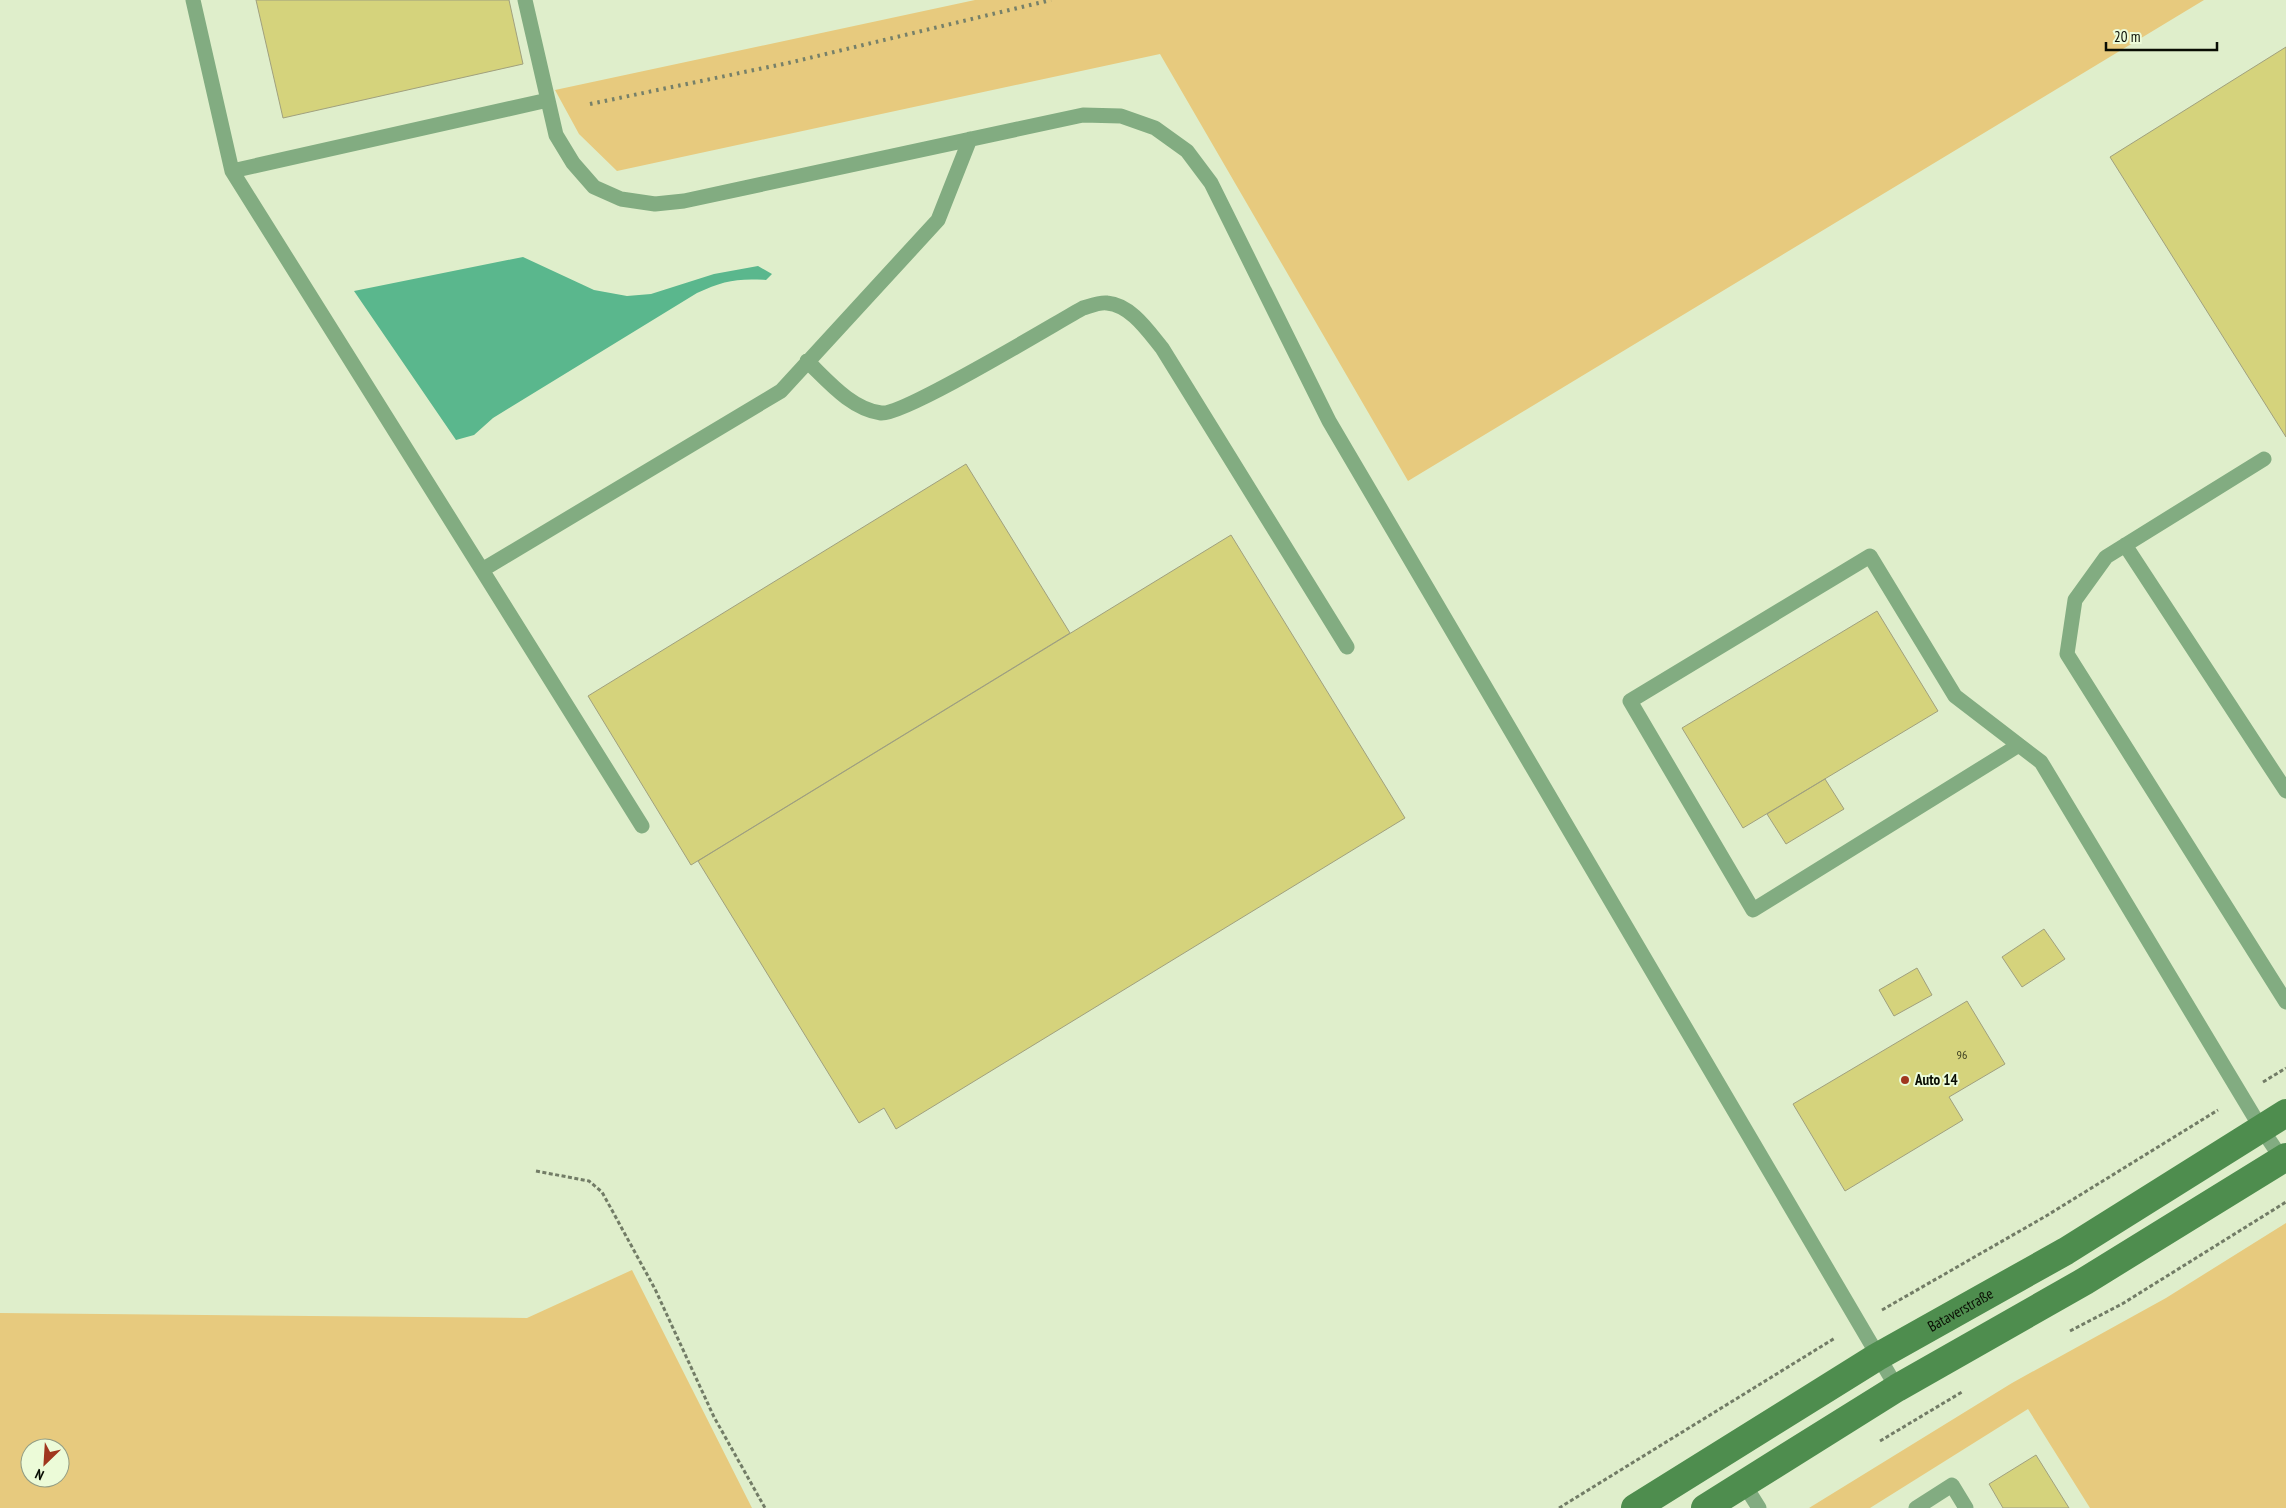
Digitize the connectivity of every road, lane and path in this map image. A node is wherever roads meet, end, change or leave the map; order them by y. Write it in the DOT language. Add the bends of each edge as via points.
graph roads {
  1 [pos="193,0"];
  2 [pos="525,0"];
  3 [pos="548,100"];
  4 [pos="970,139"];
  5 [pos="232,171"];
  6 [pos="807,361"];
  7 [pos="2264,459"];
  8 [pos="2125,545"];
  9 [pos="482,570"];
  10 [pos="1347,647"];
  11 [pos="2019,745"];
  12 [pos="2286,790"];
  13 [pos="642,826"];
  14 [pos="2286,1002"];
  15 [pos="2286,1068"];
  16 [pos="2242,1095"];
  17 [pos="2286,1113"];
  18 [pos="2261,1128"];
  19 [pos="2284,1158"];
  20 [pos="536,1171"];
  21 [pos="2286,1202"];
  22 [pos="1859,1323"];
  23 [pos="2063,1335"];
  24 [pos="1877,1357"];
  25 [pos="1897,1388"];
  26 [pos="1967,1390"];
  27 [pos="1876,1444"];
  28 [pos="1744,1484"];
  29 [pos="764,1508"];
  30 [pos="1559,1508"];
  31 [pos="1635,1508"];
  32 [pos="1705,1508"];
  33 [pos="1759,1508"];
  34 [pos="1916,1508"];
  35 [pos="1966,1508"];
  1 -- 5 [label="lane"];
  2 -- 3 [label="lane"];
  3 -- 4 [label="lane" via="556,134 573,163 594,187 620,199 655,204 684,201"];
  3 -- 5 [label="lane"];
  4 -- 6 [label="lane" via="938,220"];
  4 -- 22 [label="lane" via="1083,115 1120,116 1155,128 1187,151 1211,183 1329,421"];
  5 -- 9 [label="lane"];
  6 -- 9 [label="lane" via="781,391"];
  6 -- 10 [label="lane" via="844,396 864,408 883,414 948,384 1083,308 1107,303 1121,308 1136,317 1162,348"];
  7 -- 8 [label="lane"];
  8 -- 12 [label="lane"];
  8 -- 14 [label="lane" via="2106,556 2075,600 2067,654"];
  9 -- 13 [label="lane"];
  11 -- 11 [label="lane" via="1955,696 1870,556 1630,701 1754,910"];
  11 -- 16 [label="lane" via="2041,762"];
  15 -- 16 [label="path"];
  16 -- 18 [label="lane"];
  16 -- 22 [label="path" via="2046,1216"];
  17 -- 18 [label="street, Bataverstraße"];
  18 -- 19 [label="lane"];
  18 -- 24 [label="street, Bataverstraße" via="2066,1251"];
  19 -- 25 [label="street" via="2086,1281"];
  20 -- 29 [label="path" via="589,1181 602,1192 655,1289 714,1417"];
  21 -- 23 [label="path" via="2130,1298"];
  22 -- 24 [label="lane"];
  22 -- 30 [label="path"];
  24 -- 25 [label="lane"];
  24 -- 31 [label="street, Bataverstraße"];
  25 -- 28 [label="street"];
  26 -- 27 [label="path"];
  28 -- 32 [label="street"];
  28 -- 33 [label="lane"];
  34 -- 35 [label="lane" via="1952,1485"];
}
